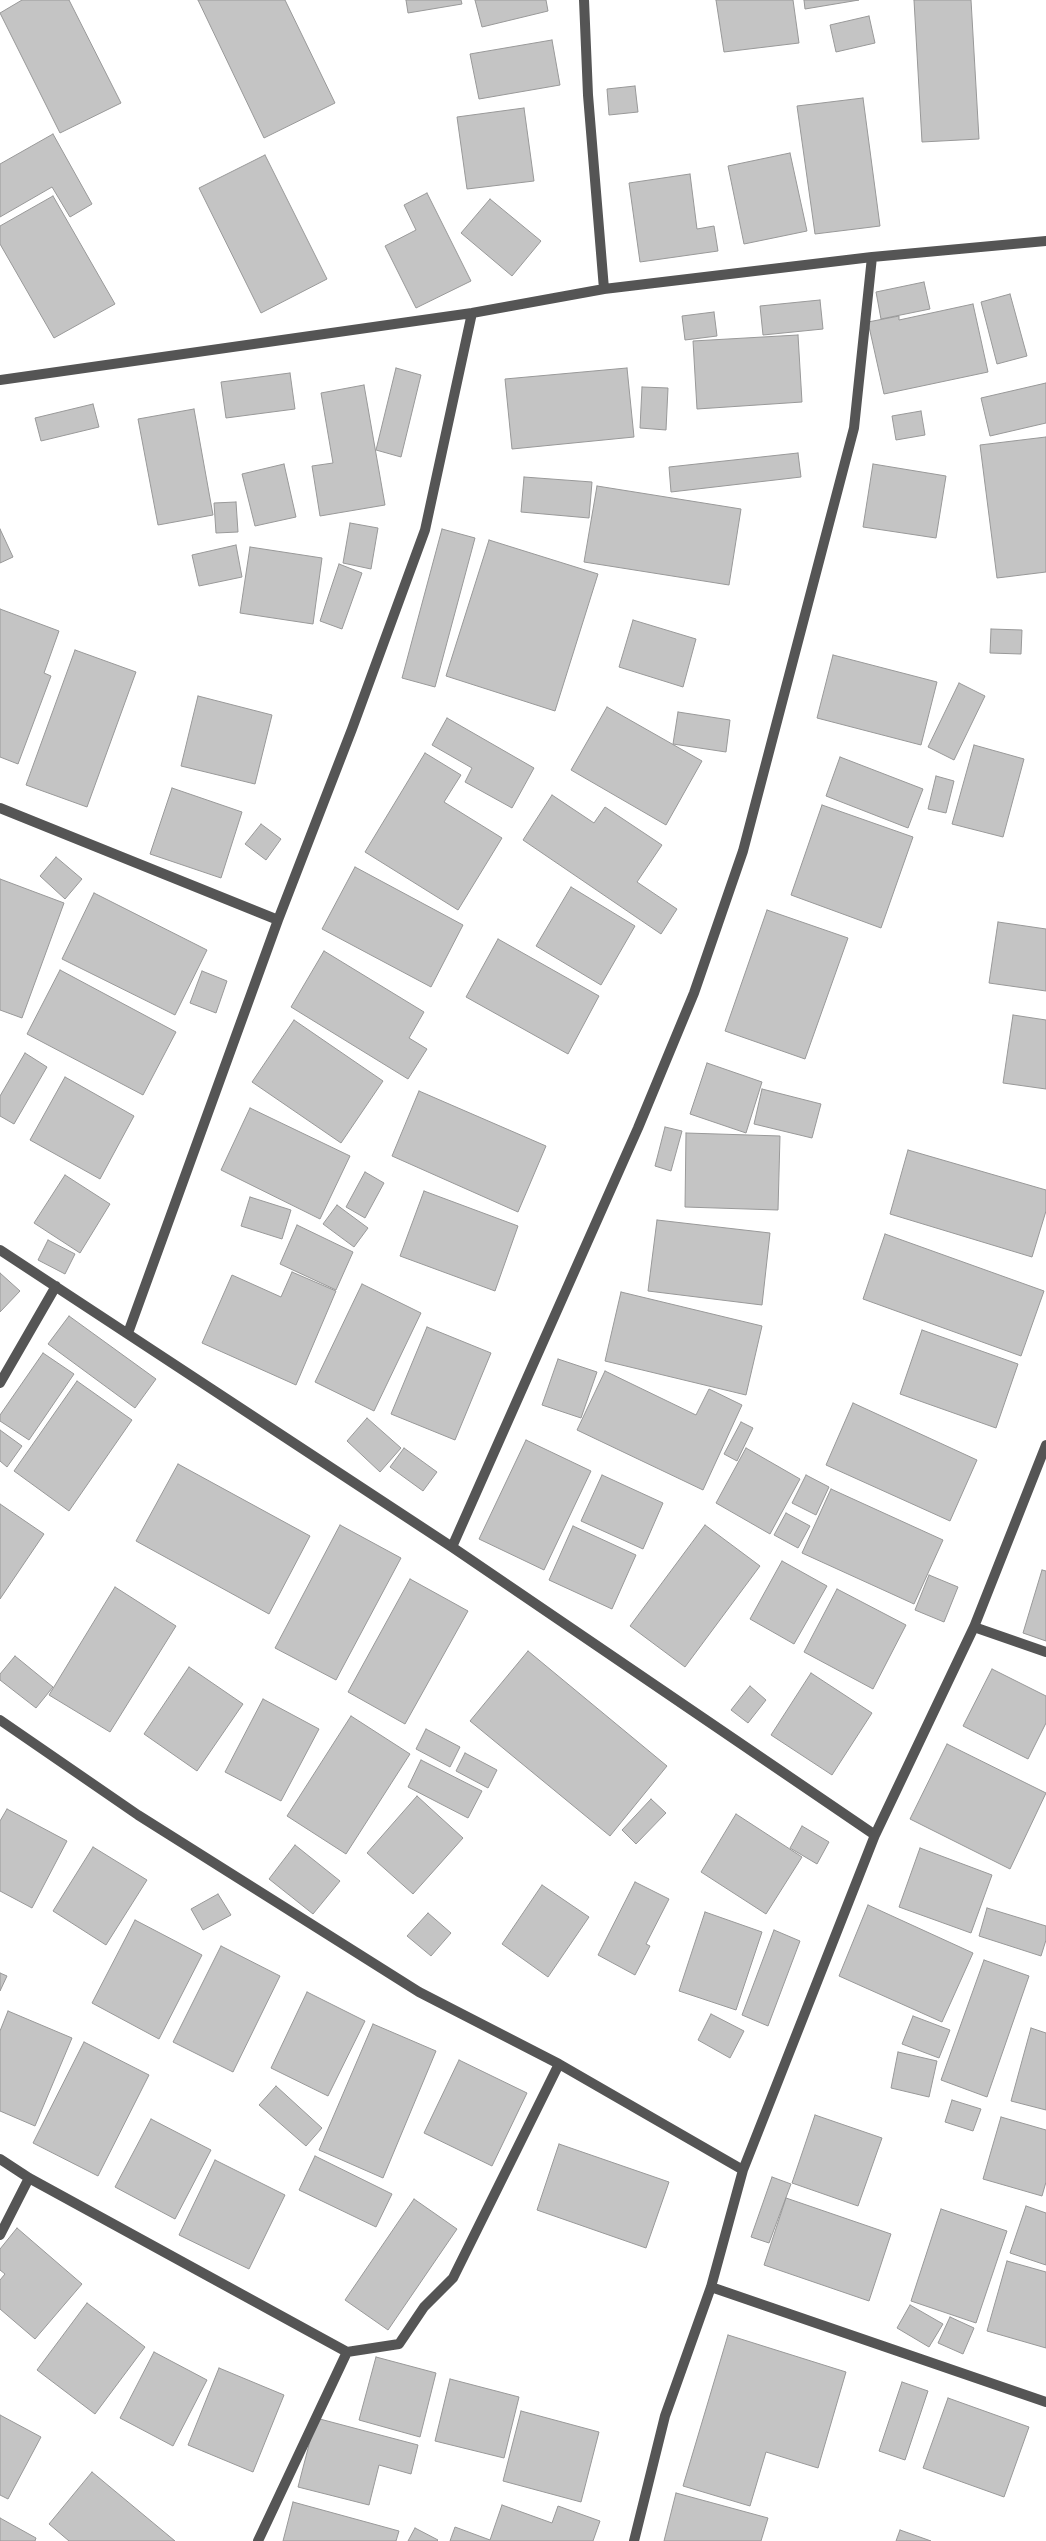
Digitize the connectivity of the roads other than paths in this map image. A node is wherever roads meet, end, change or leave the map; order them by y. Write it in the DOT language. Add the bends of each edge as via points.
graph roads {
  1 [pos="584,0"];
  2 [pos="1046,241"];
  3 [pos="872,257"];
  4 [pos="604,289"];
  5 [pos="472,313"];
  6 [pos="0,380"];
  7 [pos="0,808"];
  8 [pos="278,920"];
  9 [pos="0,1250"];
  10 [pos="56,1286"];
  11 [pos="128,1333"];
  12 [pos="0,1383"];
  13 [pos="1046,1445"];
  14 [pos="452,1547"];
  15 [pos="974,1627"];
  16 [pos="1046,1652"];
  17 [pos="0,1720"];
  18 [pos="875,1835"];
  19 [pos="559,2064"];
  20 [pos="0,2159"];
  21 [pos="742,2170"];
  22 [pos="30,2178"];
  23 [pos="0,2235"];
  24 [pos="711,2287"];
  25 [pos="347,2352"];
  26 [pos="1046,2402"];
  27 [pos="258,2541"];
  28 [pos="634,2541"];
  1 -- 4 [label="street" via="588,95"];
  2 -- 3 [label="street"];
  3 -- 4 [label="street"];
  3 -- 14 [label="street" via="854,428 743,851 694,993 638,1128"];
  4 -- 5 [label="street"];
  5 -- 6 [label="street"];
  5 -- 8 [label="street" via="424,530 352,730"];
  7 -- 8 [label="street"];
  8 -- 11 [label="street"];
  9 -- 10 [label="street"];
  10 -- 11 [label="street"];
  10 -- 12 [label="street"];
  11 -- 14 [label="street"];
  13 -- 15 [label="street"];
  14 -- 18 [label="street"];
  15 -- 16 [label="street"];
  15 -- 18 [label="street"];
  17 -- 19 [label="street" via="138,1814 419,1992"];
  18 -- 21 [label="street"];
  19 -- 21 [label="street"];
  19 -- 25 [label="street" via="453,2278 424,2307 399,2344"];
  20 -- 22 [label="street"];
  21 -- 24 [label="street"];
  22 -- 23 [label="street"];
  22 -- 25 [label="street"];
  24 -- 26 [label="street"];
  24 -- 28 [label="street" via="665,2416"];
  25 -- 27 [label="street"];
}
